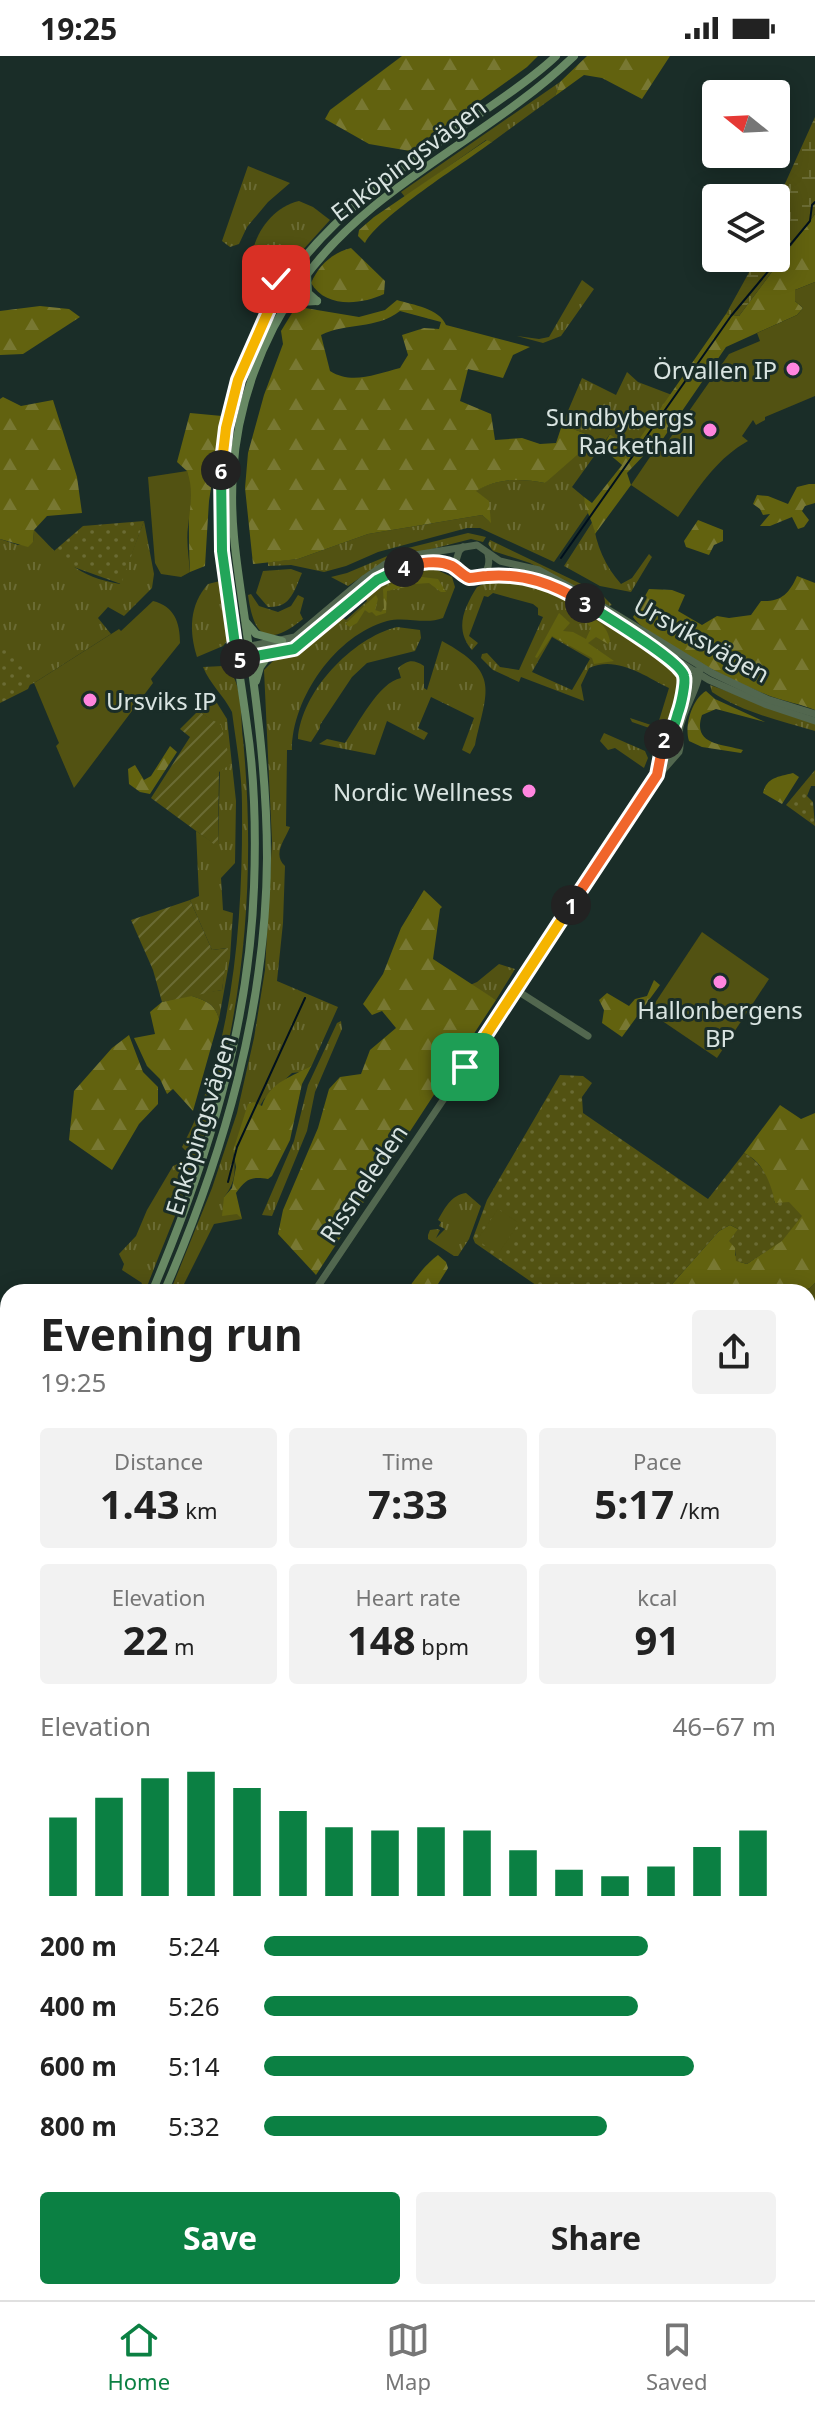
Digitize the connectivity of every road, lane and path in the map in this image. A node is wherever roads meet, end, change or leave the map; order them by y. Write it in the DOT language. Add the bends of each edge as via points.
graph roads {
  1 [pos="556,56"];
  2 [pos="574,56"];
  3 [pos="291,274"];
  4 [pos="307,274"];
  5 [pos="271,305"];
  6 [pos="283,311"];
  7 [pos="463,547"];
  8 [pos="487,552"];
  9 [pos="456,568"];
  10 [pos="482,576"];
  11 [pos="246,621"];
  12 [pos="282,641"];
  13 [pos="650,645"];
  14 [pos="249,647"];
  15 [pos="236,649"];
  16 [pos="268,656"];
  17 [pos="251,658"];
  18 [pos="237,659"];
  19 [pos="698,671"];
  20 [pos="255,690"];
  21 [pos="681,703"];
  22 [pos="815,714"];
  23 [pos="815,721"];
  24 [pos="669,737"];
  25 [pos="680,741"];
  26 [pos="663,751"];
  27 [pos="674,756"];
  28 [pos="657,775"];
  29 [pos="516,990"];
  30 [pos="588,1036"];
  31 [pos="155,1284"];
  32 [pos="167,1284"];
  33 [pos="319,1284"];
  1 -- 3 [label="main road, Enköpingsvägen" via="370,192 338,219"];
  2 -- 4 [label="main road, Enköpingsvägen" via="534,91 372,206"];
  3 -- 5 [label="main road, Enköpingsvägen"];
  3 -- 5 [label="main road" via="261,277"];
  4 -- 6 [label="main road, Enköpingsvägen"];
  4 -- 6 [label="main road" via="308,293 317,301 299,302"];
  5 -- 15 [label="main road, Enköpingsvägen" via="238,380 222,451 220,521"];
  6 -- 11 [label="main road, Enköpingsvägen" via="253,376 234,461 233,521"];
  7 -- 8 [label="street" via="477,545"];
  7 -- 9 [label="street" via="455,558"];
  7 -- 12 [label="street" via="385,564 303,632"];
  8 -- 10 [label="street" via="489,564"];
  8 -- 19 [label="street, Ursviksvägen" via="571,587"];
  9 -- 10 [label="street" via="469,578"];
  9 -- 16 [label="street" via="419,563 395,570 302,644"];
  10 -- 13 [label="street, Ursviksvägen" via="520,576 560,589"];
  11 -- 12 [label="main road" via="256,634"];
  11 -- 14 [label="main road, Enköpingsvägen"];
  12 -- 14 [label="street"];
  13 -- 19 [label="street, Ursviksvägen"];
  13 -- 21 [label="street" via="682,670"];
  14 -- 15 [label="street"];
  14 -- 17 [label="main road, Enköpingsvägen"];
  15 -- 18 [label="main road, Enköpingsvägen"];
  16 -- 17 [label="street"];
  16 -- 20 [label="main road"];
  17 -- 18 [label="street"];
  17 -- 20 [label="main road, Enköpingsvägen"];
  18 -- 31 [label="main road, Enköpingsvägen" via="255,836 244,995 211,1137"];
  19 -- 21 [label="street"];
  19 -- 22 [label="street, Ursviksvägen"];
  19 -- 23 [label="street, Ursviksvägen" via="767,705"];
  19 -- 25 [label="street"];
  20 -- 32 [label="main road, Enköpingsvägen" via="267,832 257,988 227,1122"];
  21 -- 24 [label="street"];
  24 -- 25 [label="street"];
  24 -- 26 [label="street" via="662,742"];
  25 -- 27 [label="street"];
  26 -- 27 [label="street"];
  26 -- 28 [label="street, Rissneleden"];
  27 -- 28 [label="street, Rissneleden"];
  28 -- 29 [label="street, Rissneleden"];
  29 -- 30 [label="street"];
  29 -- 33 [label="street, Rissneleden"];
}
